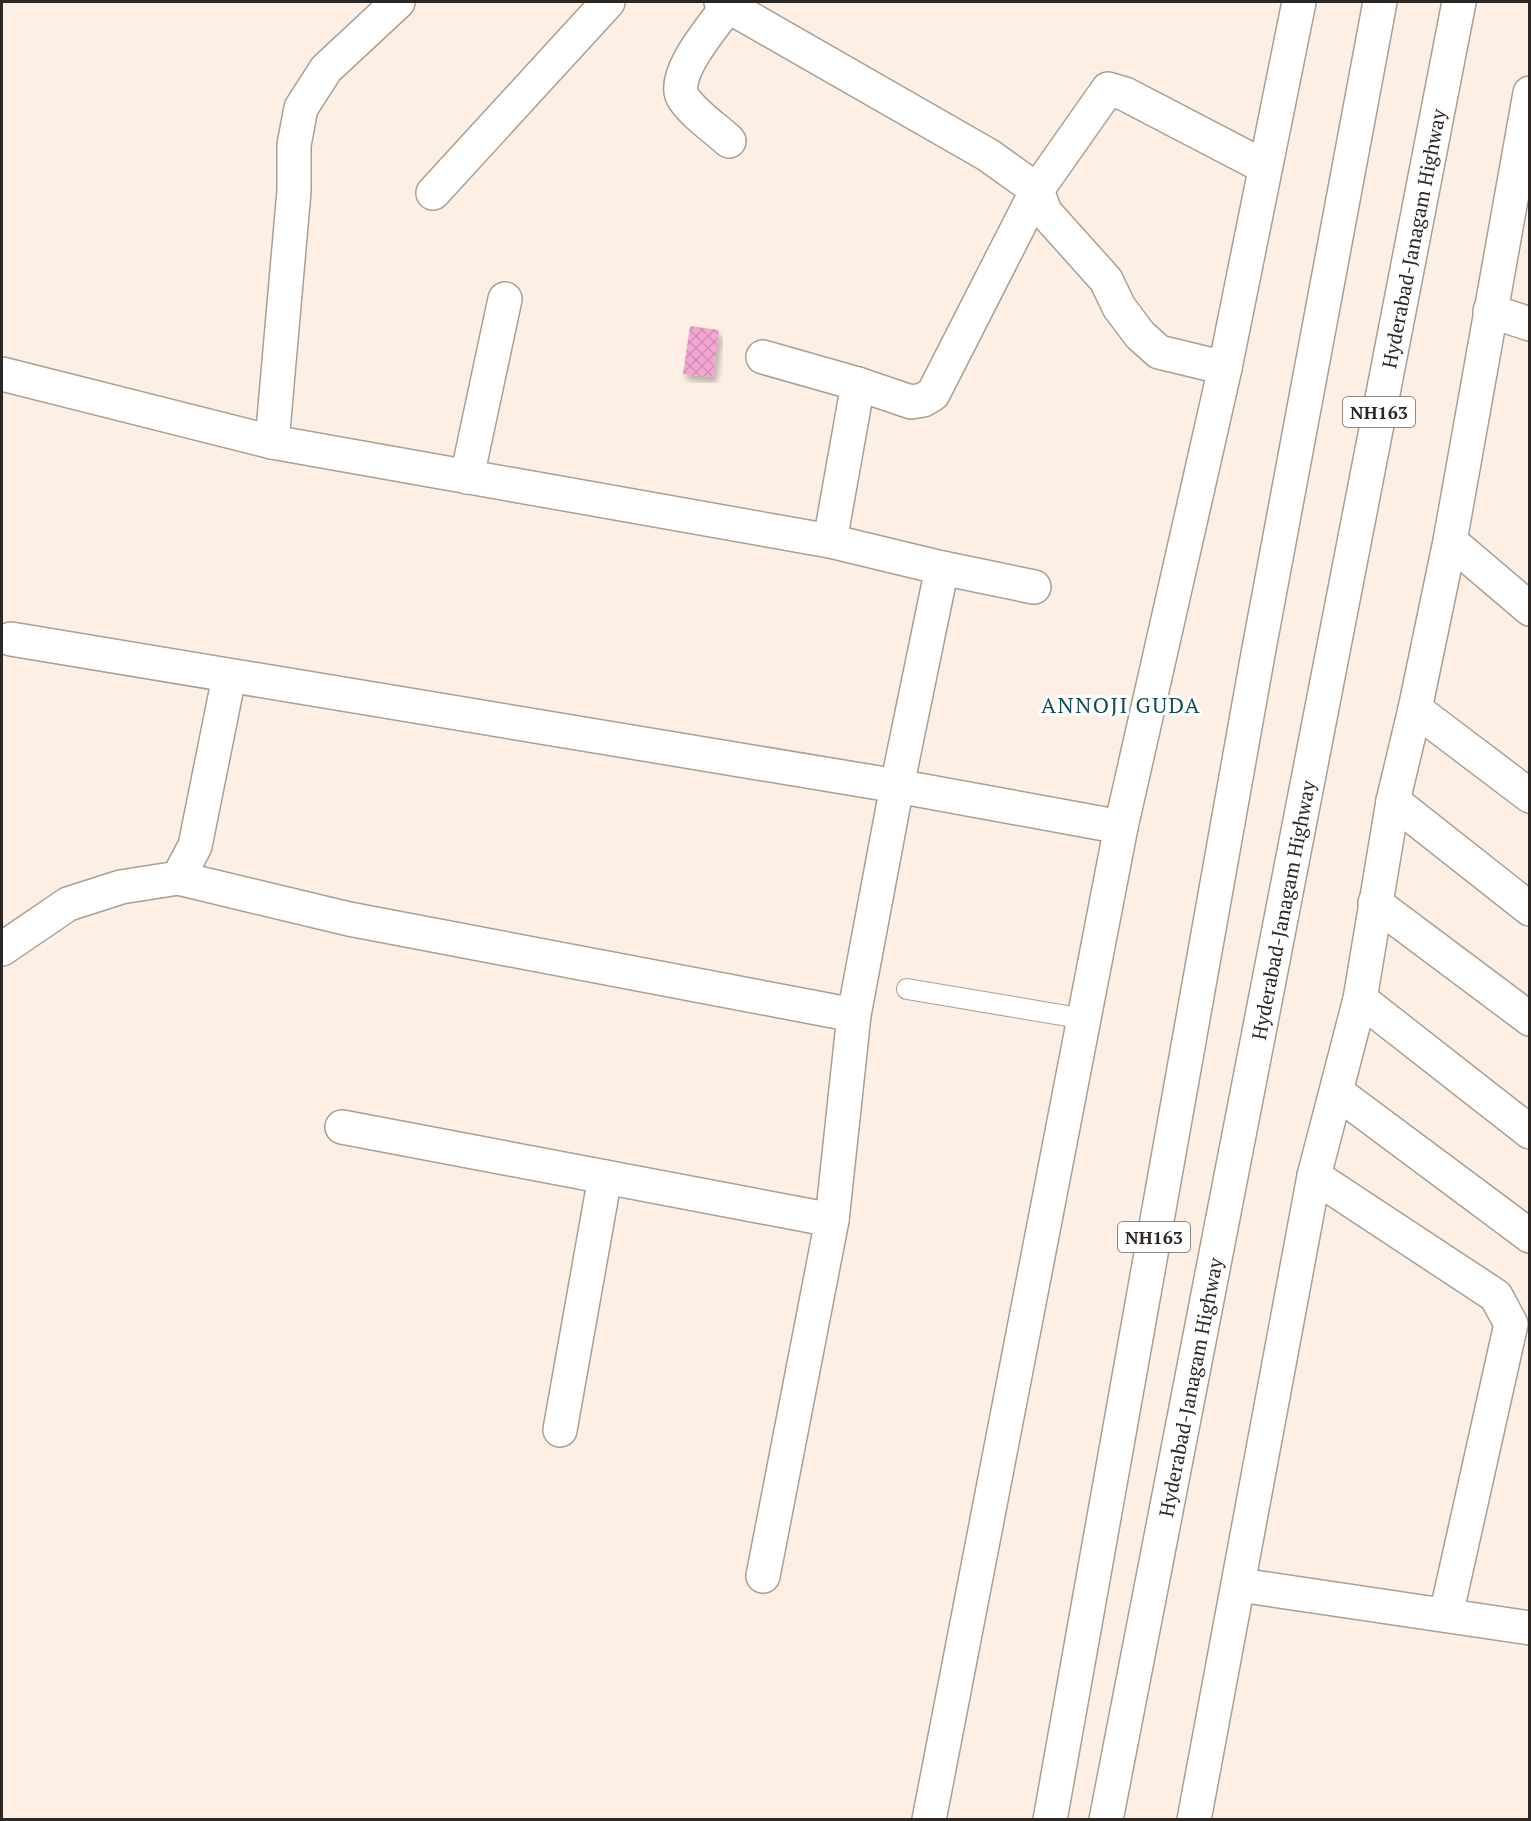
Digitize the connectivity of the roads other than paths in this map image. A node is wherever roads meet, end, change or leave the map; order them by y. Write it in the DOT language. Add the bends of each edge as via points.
graph roads {
  1 [pos="398,2"];
  2 [pos="608,2"];
  3 [pos="1299,2"];
  4 [pos="1380,2"];
  5 [pos="1459,2"];
  6 [pos="724,4"];
  7 [pos="1530,93"];
  8 [pos="729,141"];
  9 [pos="1265,166"];
  10 [pos="1037,190"];
  11 [pos="433,193"];
  12 [pos="505,299"];
  13 [pos="1490,311"];
  14 [pos="1530,324"];
  15 [pos="763,357"];
  16 [pos="1225,368"];
  17 [pos="2,374"];
  18 [pos="858,384"];
  19 [pos="272,442"];
  20 [pos="467,477"];
  21 [pos="830,541"];
  22 [pos="1450,541"];
  23 [pos="942,568"];
  24 [pos="1034,587"];
  25 [pos="1530,609"];
  26 [pos="11,639"];
  27 [pos="229,677"];
  28 [pos="1415,709"];
  29 [pos="897,786"];
  30 [pos="1530,796"];
  31 [pos="1393,801"];
  32 [pos="1121,827"];
  33 [pos="178,878"];
  34 [pos="1375,903"];
  35 [pos="1530,909"];
  36 [pos="2,949"];
  37 [pos="907,989"];
  38 [pos="1360,999"];
  39 [pos="854,1015"];
  40 [pos="1085,1019"];
  41 [pos="1530,1020"];
  42 [pos="1338,1093"];
  43 [pos="342,1127"];
  44 [pos="1530,1132"];
  45 [pos="1314,1176"];
  46 [pos="604,1177"];
  47 [pos="832,1220"];
  48 [pos="1530,1236"];
  49 [pos="560,1430"];
  50 [pos="763,1576"];
  51 [pos="1240,1585"];
  52 [pos="1446,1615"];
  53 [pos="1530,1628"];
  54 [pos="929,1820"];
  55 [pos="1050,1820"];
  56 [pos="1106,1820"];
  57 [pos="1194,1820"];
  1 -- 19 [label="main road" via="326,69 301,108 294,145 294,191"];
  2 -- 11 [label="main road"];
  3 -- 9 [label="main road"];
  4 -- 55 [label="main road, NH163" via="1258,654"];
  5 -- 56 [label="main road, Hyderabad-Janagam Highway / NH163"];
  6 -- 8 [label="main road" via="688,62 680,84 683,98"];
  6 -- 10 [label="main road" via="988,155"];
  7 -- 13 [label="main road"];
  9 -- 10 [label="main road" via="1108,89"];
  9 -- 16 [label="main road"];
  10 -- 16 [label="main road" via="1045,212 1106,280 1119,307 1140,335 1159,352"];
  10 -- 18 [label="main road" via="933,394 910,402"];
  12 -- 20 [label="main road"];
  13 -- 14 [label="main road"];
  13 -- 22 [label="main road"];
  15 -- 18 [label="main road"];
  16 -- 32 [label="main road"];
  17 -- 19 [label="main road"];
  18 -- 21 [label="main road"];
  19 -- 20 [label="main road"];
  20 -- 21 [label="main road"];
  21 -- 23 [label="main road"];
  22 -- 25 [label="main road"];
  22 -- 28 [label="main road"];
  23 -- 24 [label="main road"];
  23 -- 29 [label="main road"];
  26 -- 27 [label="main road"];
  27 -- 29 [label="main road"];
  27 -- 33 [label="main road" via="195,846"];
  28 -- 30 [label="main road"];
  28 -- 31 [label="main road"];
  29 -- 32 [label="main road"];
  29 -- 39 [label="main road"];
  31 -- 34 [label="main road"];
  31 -- 35 [label="main road"];
  32 -- 40 [label="main road"];
  33 -- 36 [label="main road" via="121,887 68,904"];
  33 -- 39 [label="main road" via="349,919"];
  34 -- 38 [label="main road"];
  34 -- 41 [label="main road"];
  37 -- 40 [label="lane"];
  38 -- 42 [label="main road"];
  38 -- 44 [label="main road"];
  39 -- 47 [label="main road"];
  40 -- 54 [label="main road"];
  42 -- 45 [label="main road"];
  42 -- 48 [label="main road"];
  43 -- 46 [label="main road"];
  45 -- 51 [label="main road"];
  45 -- 52 [label="main road" via="1496,1296 1511,1324"];
  46 -- 47 [label="main road"];
  46 -- 49 [label="main road"];
  47 -- 50 [label="main road"];
  51 -- 52 [label="main road"];
  51 -- 57 [label="main road"];
  52 -- 53 [label="main road"];
}
